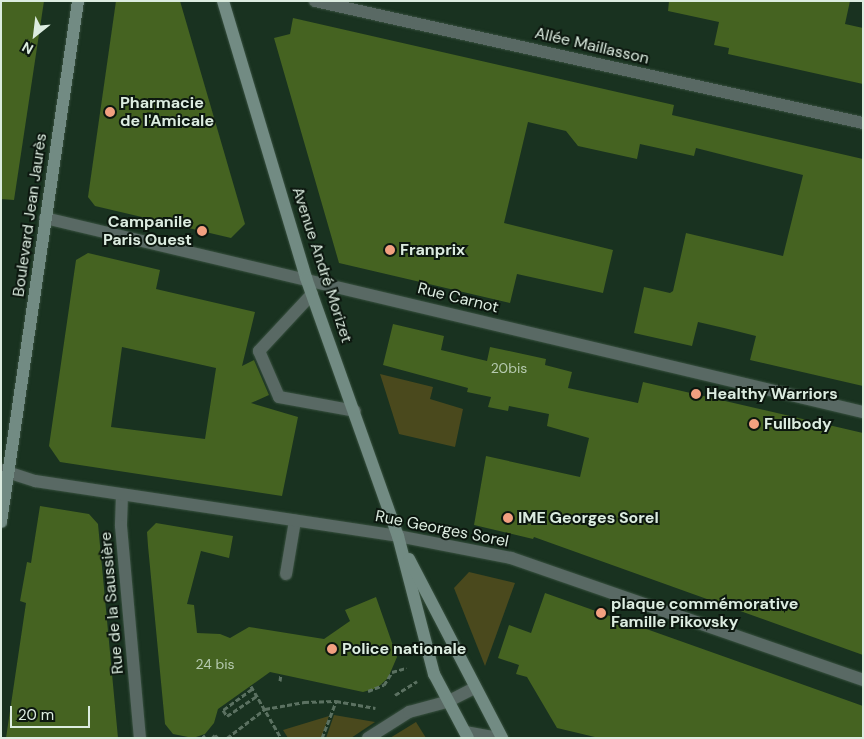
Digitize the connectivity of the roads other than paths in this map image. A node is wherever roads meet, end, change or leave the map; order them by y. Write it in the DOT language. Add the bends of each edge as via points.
graph roads {
  1 [pos="78,1"];
  2 [pos="223,1"];
  3 [pos="315,1"];
  4 [pos="863,123"];
  5 [pos="45,218"];
  6 [pos="306,278"];
  7 [pos="312,294"];
  8 [pos="355,411"];
  9 [pos="863,412"];
  10 [pos="5,471"];
  11 [pos="122,495"];
  12 [pos="295,521"];
  13 [pos="1,522"];
  14 [pos="398,536"];
  15 [pos="286,574"];
  16 [pos="863,680"];
  17 [pos="474,688"];
  18 [pos="447,702"];
  19 [pos="140,732"];
  20 [pos="466,735"];
  21 [pos="145,738"];
  22 [pos="368,738"];
  23 [pos="501,738"];
  1 -- 5 [label="main road, Boulevard Jean Jaurès"];
  2 -- 6 [label="main road, Avenue André Morizet"];
  3 -- 4 [label="street, Allée Maillasson"];
  5 -- 6 [label="street, Rue Carnot"];
  5 -- 10 [label="main road, Boulevard Jean Jaurès"];
  6 -- 7 [label="main road, Avenue André Morizet"];
  6 -- 9 [label="street, Rue Carnot"];
  7 -- 8 [label="main road, Avenue André Morizet"];
  7 -- 8 [label="street" via="260,351 279,397"];
  8 -- 14 [label="main road, Avenue André Morizet"];
  10 -- 11 [label="street, Rue Georges Sorel" via="35,481"];
  10 -- 13 [label="main road, Boulevard Jean Jaurès"];
  11 -- 12 [label="street, Rue Georges Sorel"];
  11 -- 19 [label="street, Rue de la Saussière" via="121,526"];
  12 -- 14 [label="street, Rue Georges Sorel"];
  12 -- 15 [label="street"];
  14 -- 16 [label="street, Rue Georges Sorel" via="511,558"];
  14 -- 17 [label="main road, Avenue André Morizet"];
  14 -- 18 [label="main road, Avenue André Morizet" via="434,674"];
  17 -- 18 [label="street"];
  17 -- 23 [label="main road, Avenue André Morizet"];
  18 -- 20 [label="main road, Avenue André Morizet"];
  18 -- 22 [label="street" via="408,712"];
  19 -- 21 [label="street, Rue de la Saussière"];
  20 -- 23 [label="street"];
}
